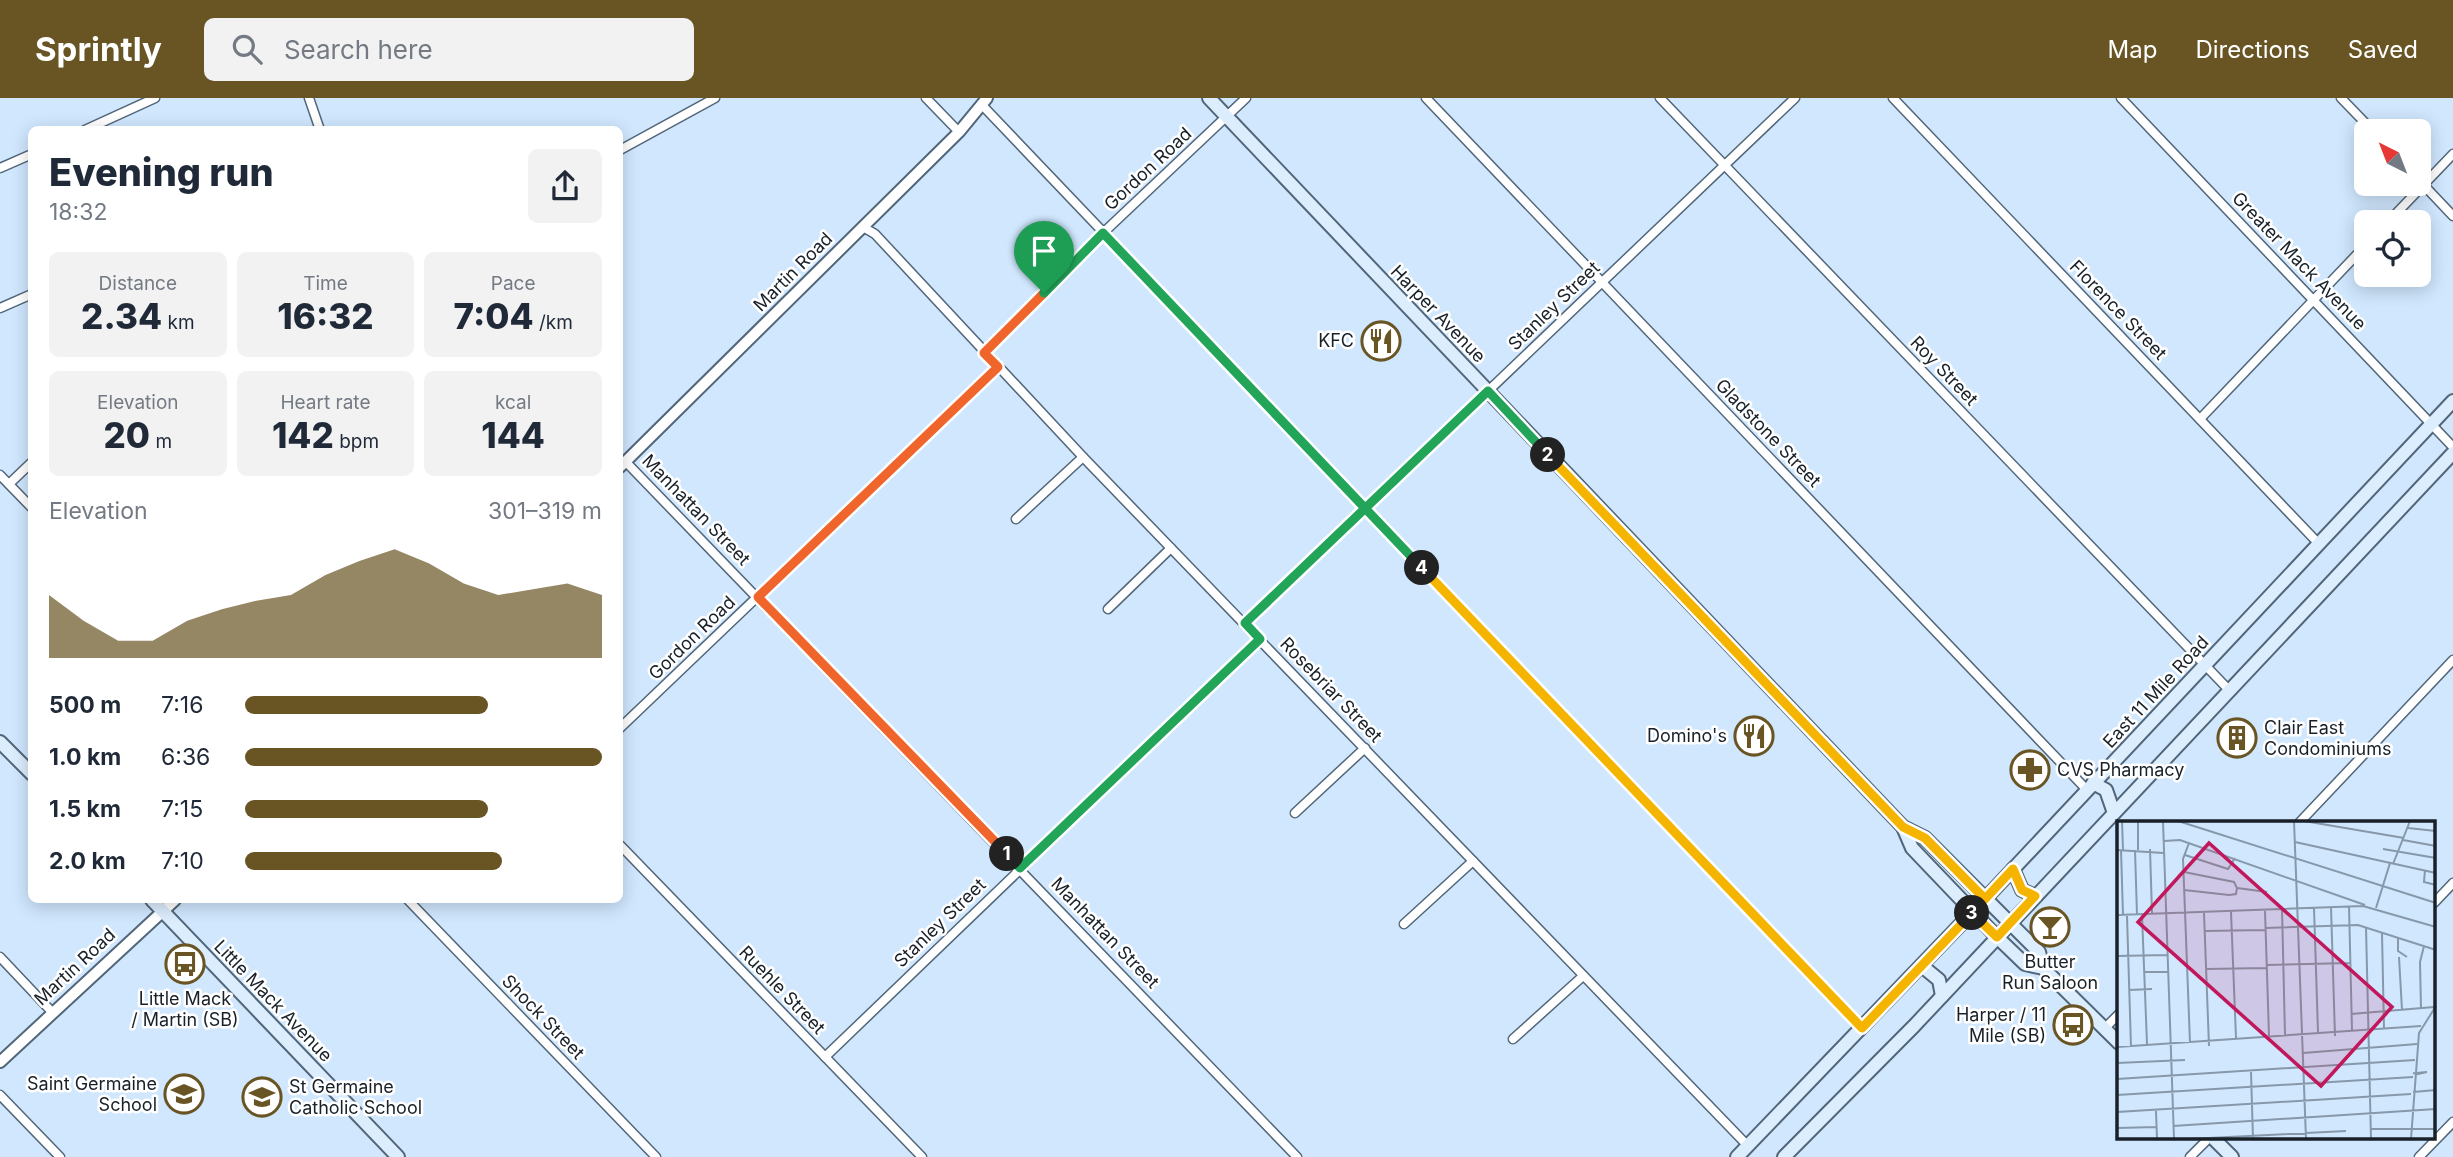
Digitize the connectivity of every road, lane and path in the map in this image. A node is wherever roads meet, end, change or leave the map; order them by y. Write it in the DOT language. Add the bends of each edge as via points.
graph roads {
  1 [pos="155,98"];
  2 [pos="309,98"];
  3 [pos="715,98"];
  4 [pos="926,98"];
  5 [pos="1209,98"];
  6 [pos="1246,98"];
  7 [pos="1426,98"];
  8 [pos="1660,98"];
  9 [pos="1795,98"];
  10 [pos="1893,98"];
  11 [pos="2121,98"];
  12 [pos="2342,98"];
  13 [pos="984,101"];
  14 [pos="1226,117"];
  15 [pos="2362,119"];
  16 [pos="94,126"];
  17 [pos="319,126"];
  18 [pos="959,132"];
  19 [pos="623,148"];
  20 [pos="2453,154"];
  21 [pos="28,156"];
  22 [pos="1725,165"];
  23 [pos="0,168"];
  24 [pos="2431,173"];
  25 [pos="2431,193"];
  26 [pos="2409,196"];
  27 [pos="2398,210"];
  28 [pos="2453,216"];
  29 [pos="863,227"];
  30 [pos="1103,233"];
  31 [pos="2354,258"];
  32 [pos="1601,282"];
  33 [pos="28,296"];
  34 [pos="2314,300"];
  35 [pos="0,308"];
  36 [pos="984,353"];
  37 [pos="998,367"];
  38 [pos="1488,391"];
  39 [pos="2453,401"];
  40 [pos="2200,419"];
  41 [pos="2432,424"];
  42 [pos="2453,446"];
  43 [pos="2453,453"];
  44 [pos="1083,457"];
  45 [pos="623,463"];
  46 [pos="623,465"];
  47 [pos="28,466"];
  48 [pos="0,475"];
  49 [pos="9,484"];
  50 [pos="28,504"];
  51 [pos="1365,508"];
  52 [pos="1016,519"];
  53 [pos="2319,544"];
  54 [pos="1171,548"];
  55 [pos="758,597"];
  56 [pos="1108,609"];
  57 [pos="1245,623"];
  58 [pos="1260,639"];
  59 [pos="2453,660"];
  60 [pos="2204,666"];
  61 [pos="2228,689"];
  62 [pos="623,725"];
  63 [pos="0,742"];
  64 [pos="1365,748"];
  65 [pos="28,770"];
  66 [pos="2090,787"];
  67 [pos="1295,813"];
  68 [pos="2114,813"];
  69 [pos="2301,821"];
  70 [pos="1903,827"];
  71 [pos="623,848"];
  72 [pos="1473,861"];
  73 [pos="1020,868"];
  74 [pos="2013,869"];
  75 [pos="2453,883"];
  76 [pos="2035,896"];
  77 [pos="1985,899"];
  78 [pos="2436,901"];
  79 [pos="155,903"];
  80 [pos="172,903"];
  81 [pos="411,903"];
  82 [pos="163,911"];
  83 [pos="1973,912"];
  84 [pos="1404,924"];
  85 [pos="2010,924"];
  86 [pos="1997,937"];
  87 [pos="0,957"];
  88 [pos="1922,965"];
  89 [pos="2043,968"];
  90 [pos="1583,976"];
  91 [pos="1942,996"];
  92 [pos="52,1012"];
  93 [pos="2117,1016"];
  94 [pos="1862,1028"];
  95 [pos="2104,1029"];
  96 [pos="1513,1039"];
  97 [pos="2117,1042"];
  98 [pos="825,1057"];
  99 [pos="0,1062"];
  100 [pos="0,1095"];
  101 [pos="2453,1122"];
  102 [pos="2209,1140"];
  103 [pos="2213,1140"];
  104 [pos="2436,1140"];
  105 [pos="2436,1140"];
  106 [pos="1750,1151"];
  107 [pos="60,1157"];
  108 [pos="398,1157"];
  109 [pos="656,1157"];
  110 [pos="922,1157"];
  111 [pos="1297,1157"];
  112 [pos="1737,1157"];
  113 [pos="1784,1157"];
  114 [pos="2190,1157"];
  115 [pos="2232,1157"];
  116 [pos="2419,1157"];
  1 -- 16 [label="street"];
  2 -- 17 [label="street"];
  3 -- 19 [label="street"];
  4 -- 18 [label="street"];
  5 -- 14 [label="main road, Harper Avenue"];
  6 -- 14 [label="street, Gordon Road"];
  7 -- 32 [label="street, Gladstone Street"];
  8 -- 22 [label="street, Roy Street"];
  9 -- 22 [label="street, Stanley Street"];
  10 -- 40 [label="street, Florence Street"];
  11 -- 34 [label="street, Greater Mack Avenue"];
  12 -- 15 [label="street"];
  13 -- 18 [label="street, Martin Road"];
  13 -- 30 [label="street"];
  14 -- 30 [label="street, Gordon Road"];
  14 -- 38 [label="main road, Harper Avenue"];
  18 -- 29 [label="street, Martin Road"];
  20 -- 24 [label="street"];
  21 -- 23 [label="street"];
  22 -- 32 [label="street, Stanley Street"];
  22 -- 60 [label="street, Roy Street"];
  25 -- 28 [label="street"];
  26 -- 27 [label="street"];
  29 -- 36 [label="street, Rosebriar Street" via="875,234"];
  29 -- 45 [label="street, Martin Road"];
  30 -- 36 [label="street, Gordon Road"];
  30 -- 51 [label="street"];
  31 -- 34 [label="street"];
  32 -- 38 [label="street, Stanley Street"];
  32 -- 66 [label="street, Gladstone Street"];
  33 -- 35 [label="street"];
  34 -- 40 [label="street"];
  34 -- 41 [label="street, Greater Mack Avenue"];
  36 -- 37 [label="street, Rosebriar Street"];
  37 -- 44 [label="street, Rosebriar Street"];
  37 -- 55 [label="street, Gordon Road"];
  38 -- 51 [label="street, Stanley Street"];
  38 -- 70 [label="main road, Harper Avenue"];
  39 -- 41 [label="main road, East 11 Mile Road"];
  40 -- 53 [label="street, Florence Street"];
  41 -- 42 [label="street, Greater Mack Avenue"];
  41 -- 53 [label="main road, East 11 Mile Road"];
  43 -- 61 [label="main road"];
  44 -- 52 [label="street"];
  44 -- 54 [label="street, Rosebriar Street"];
  46 -- 55 [label="street, Manhattan Street"];
  47 -- 49 [label="street"];
  48 -- 49 [label="street"];
  49 -- 50 [label="street"];
  51 -- 57 [label="street, Stanley Street"];
  51 -- 94 [label="street"];
  53 -- 60 [label="main road, East 11 Mile Road"];
  54 -- 56 [label="street"];
  54 -- 57 [label="street, Rosebriar Street"];
  55 -- 62 [label="street, Gordon Road"];
  55 -- 73 [label="street, Manhattan Street"];
  57 -- 58 [label="street, Rosebriar Street"];
  58 -- 64 [label="street, Rosebriar Street"];
  58 -- 73 [label="street, Stanley Street"];
  59 -- 69 [label="street"];
  60 -- 61 [label="street"];
  60 -- 66 [label="main road, East 11 Mile Road"];
  61 -- 68 [label="main road"];
  63 -- 65 [label="main road"];
  64 -- 67 [label="street"];
  64 -- 72 [label="street, Rosebriar Street"];
  66 -- 68 [label="main road" via="2106,790"];
  66 -- 74 [label="main road, East 11 Mile Road"];
  68 -- 76 [label="main road"];
  70 -- 77 [label="main road, Harper Avenue" via="1925,838"];
  70 -- 83 [label="main road, Harper Avenue" via="1912,848"];
  71 -- 98 [label="street, Ruehle Street"];
  72 -- 84 [label="street"];
  72 -- 90 [label="street, Rosebriar Street"];
  73 -- 98 [label="street, Stanley Street"];
  73 -- 111 [label="street, Manhattan Street"];
  74 -- 76 [label="main road" via="2022,890"];
  74 -- 77 [label="main road, East 11 Mile Road"];
  75 -- 78 [label="street"];
  76 -- 85 [label="main road"];
  77 -- 83 [label="main road, East 11 Mile Road"];
  77 -- 85 [label="main road, Harper Avenue"];
  79 -- 82 [label="main road, Little Mack Avenue"];
  80 -- 82 [label="street, Martin Road"];
  81 -- 109 [label="street, Shock Street"];
  82 -- 92 [label="street, Martin Road"];
  82 -- 108 [label="main road, Little Mack Avenue"];
  83 -- 86 [label="main road, Harper Avenue"];
  83 -- 88 [label="main road, East 11 Mile Road"];
  85 -- 86 [label="main road"];
  85 -- 89 [label="main road, Harper Avenue" via="2039,952"];
  86 -- 89 [label="main road, Harper Avenue" via="2025,964"];
  86 -- 91 [label="main road"];
  87 -- 92 [label="street"];
  88 -- 91 [label="main road" via="1939,980"];
  88 -- 94 [label="main road, East 11 Mile Road"];
  89 -- 95 [label="main road, Harper Avenue"];
  90 -- 96 [label="street"];
  90 -- 106 [label="street, Rosebriar Street"];
  91 -- 113 [label="main road"];
  92 -- 99 [label="street, Martin Road"];
  93 -- 95 [label="street"];
  94 -- 106 [label="main road, East 11 Mile Road"];
  95 -- 97 [label="main road, Harper Avenue"];
  98 -- 110 [label="street, Ruehle Street"];
  100 -- 107 [label="street"];
  101 -- 105 [label="street"];
  102 -- 114 [label="street"];
  103 -- 115 [label="main road"];
  104 -- 116 [label="street"];
  106 -- 112 [label="main road, East 11 Mile Road"];
}
